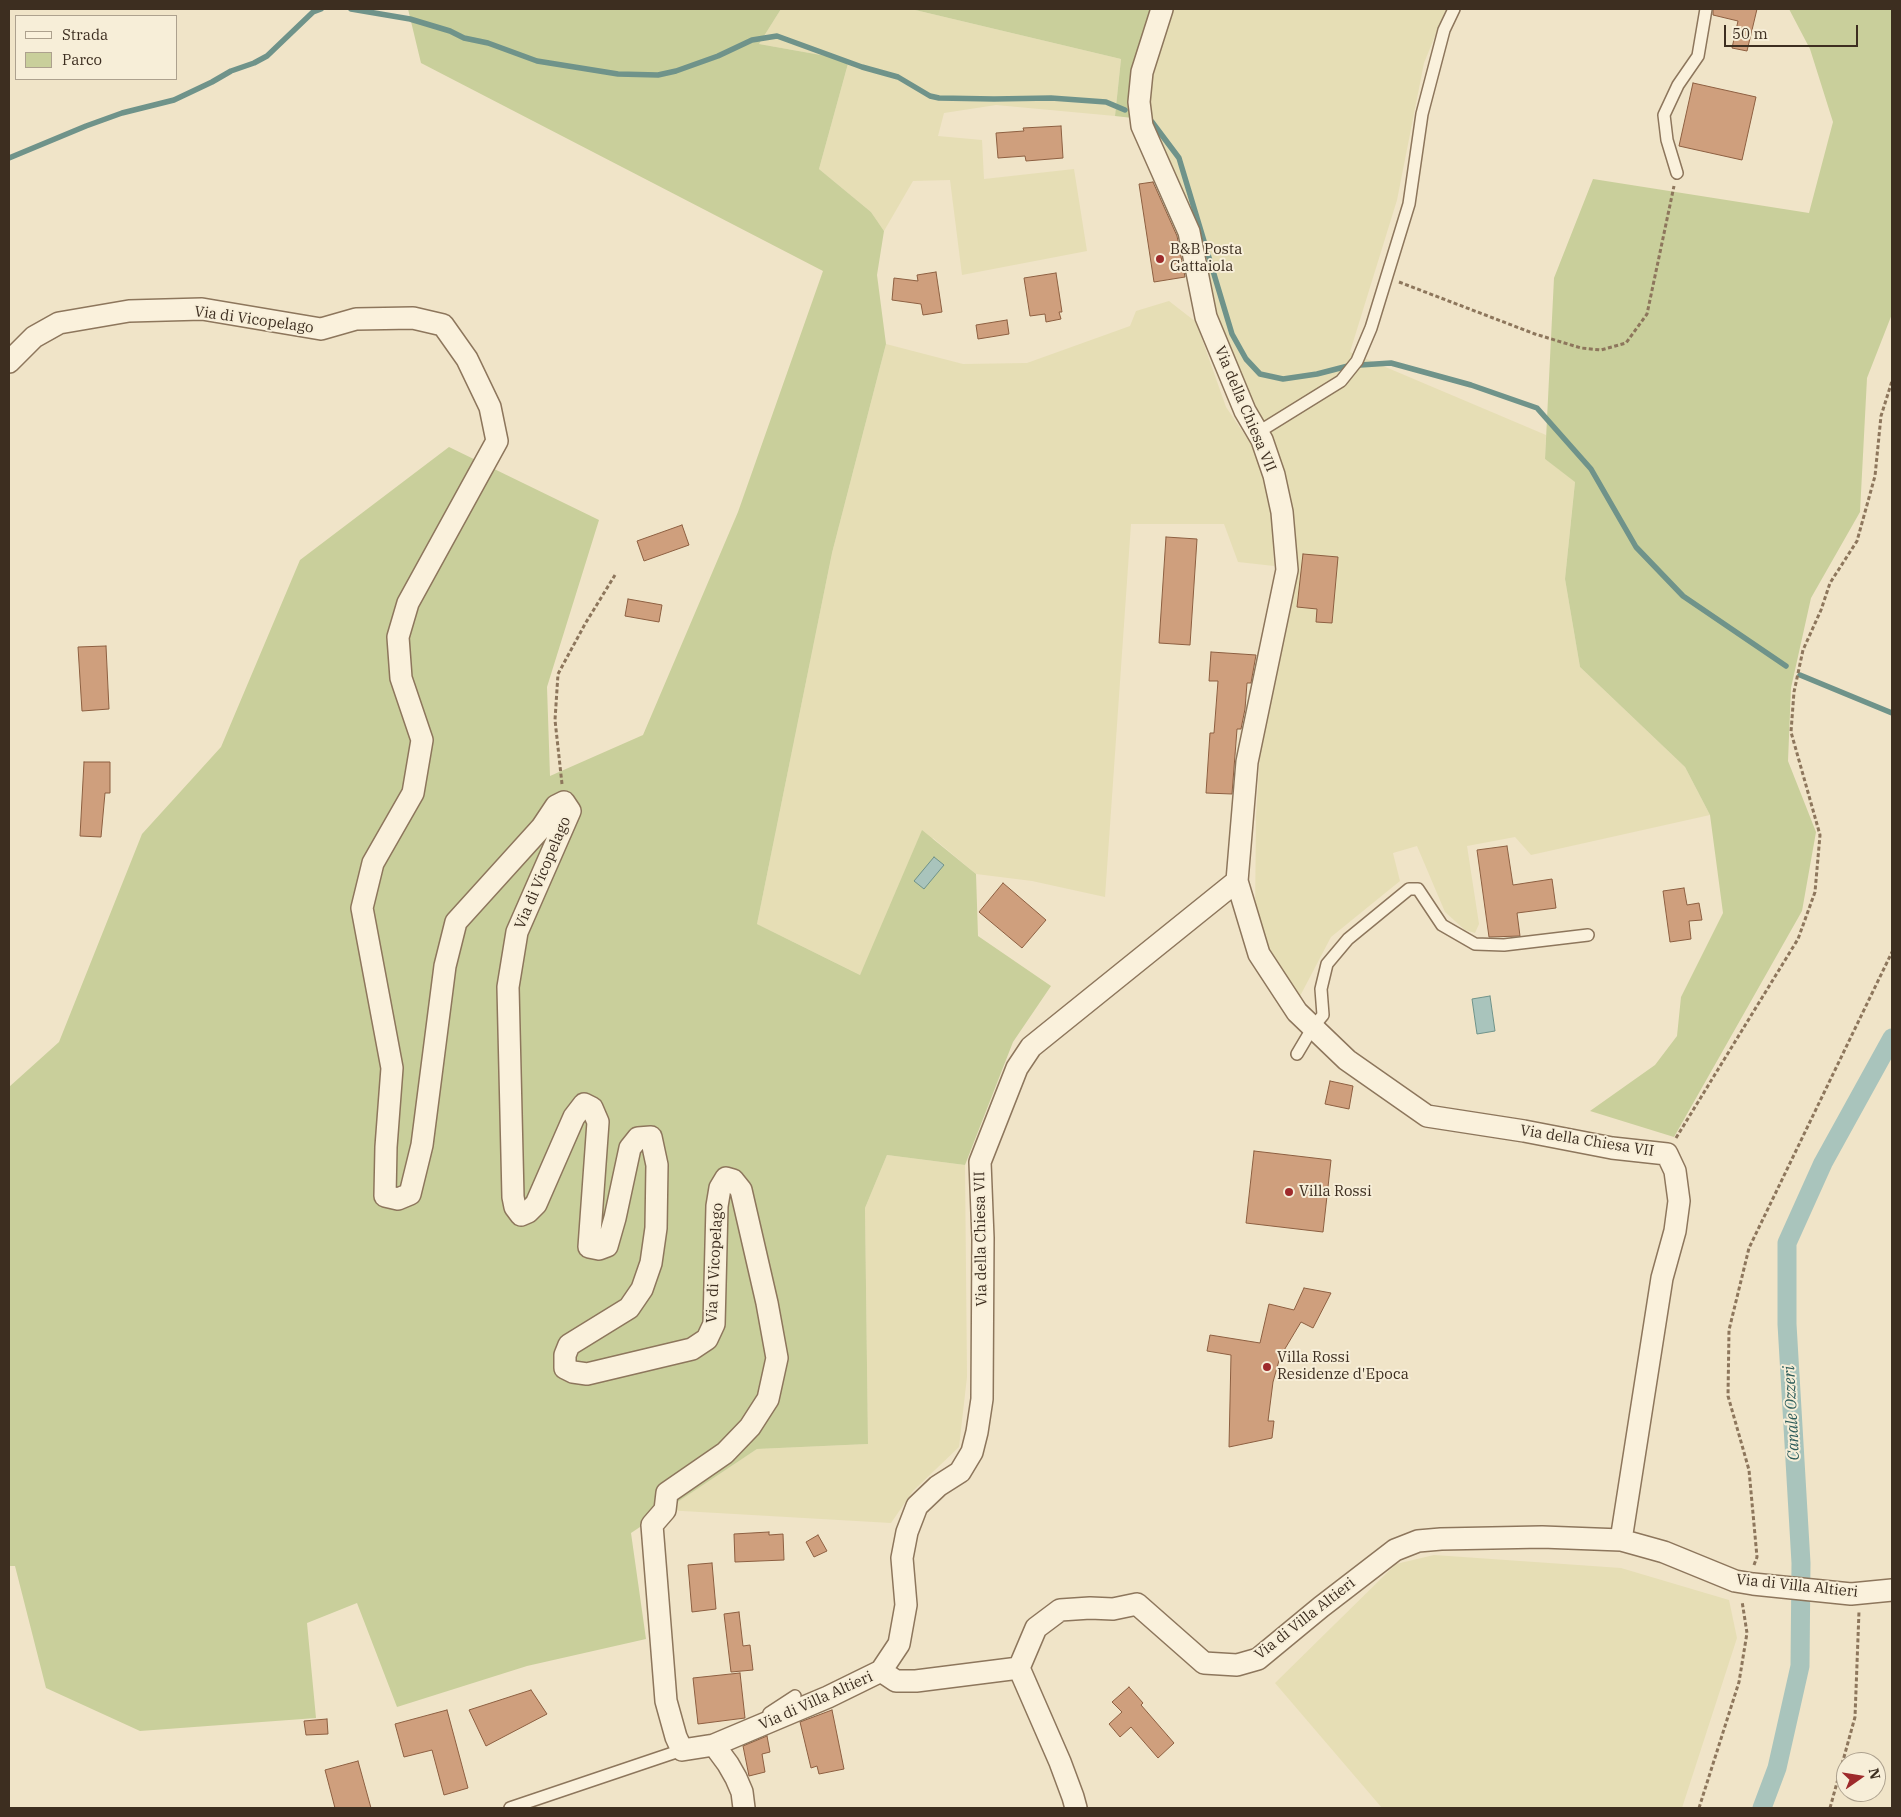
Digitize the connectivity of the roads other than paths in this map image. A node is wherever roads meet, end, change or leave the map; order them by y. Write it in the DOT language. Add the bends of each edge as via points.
graph roads {
  1 [pos="1162,9"];
  2 [pos="1454,9"];
  3 [pos="1706,9"];
  4 [pos="1677,173"];
  5 [pos="9,362"];
  6 [pos="1257,433"];
  7 [pos="1237,881"];
  8 [pos="1588,935"];
  9 [pos="1313,1027"];
  10 [pos="1297,1054"];
  11 [pos="1621,1540"];
  12 [pos="1892,1590"];
  13 [pos="1018,1668"];
  14 [pos="881,1672"];
  15 [pos="794,1696"];
  16 [pos="762,1725"];
  17 [pos="714,1745"];
  18 [pos="682,1750"];
  19 [pos="510,1808"];
  20 [pos="744,1808"];
  21 [pos="1076,1808"];
  1 -- 6 [label="street, Via della Chiesa VII" via="1142,72 1139,102 1142,126 1189,232 1206,317"];
  2 -- 6 [label="lane" via="1444,30 1422,114 1409,204 1371,328 1357,361 1341,381"];
  3 -- 4 [label="lane" via="1698,56 1678,85 1664,115 1667,140"];
  5 -- 18 [label="street, Via di Vicopelago" via="34,338 59,323 129,311 202,309 321,330 356,319 413,318 444,325 467,359 490,407 498,441 408,603 398,637 400,678 422,740 413,793 373,863 362,908 392,1068 385,1196 398,1200 410,1194 422,1145 445,966 456,922 542,828 556,806 564,802 570,811 517,932 508,987 512,1197 521,1215 536,1204 574,1117 584,1104 592,1108 598,1122 589,1247 599,1249 608,1246 630,1148 638,1138 651,1137 657,1165 656,1228 651,1263 642,1289 630,1308 569,1345 565,1368 587,1374 692,1349 707,1339 714,1324 717,1206 720,1188 726,1178 733,1180 741,1190 776,1358 768,1399 750,1426 725,1452 667,1493 665,1510 652,1524 666,1701"];
  6 -- 7 [label="street, Via della Chiesa VII" via="1274,475 1282,512 1287,570 1247,762"];
  7 -- 9 [label="street, Via della Chiesa VII" via="1259,954 1297,1012"];
  7 -- 14 [label="street, Via della Chiesa VII" via="1031,1046 1017,1068 980,1162 984,1238 982,1399 977,1432 972,1452 960,1472 916,1506 902,1558 906,1605 899,1644"];
  8 -- 9 [label="lane" via="1504,945 1475,944 1442,925 1418,889 1409,889 1348,939 1327,964 1321,989 1323,1014"];
  9 -- 10 [label="lane"];
  9 -- 11 [label="street, Via della Chiesa VII" via="1347,1060 1427,1116 1612,1148 1667,1154 1676,1171 1679,1201 1675,1232 1662,1278"];
  11 -- 12 [label="street, Via di Villa Altieri" via="1664,1552 1745,1583 1857,1594"];
  11 -- 13 [label="street, Via di Villa Altieri" via="1542,1537 1418,1541 1395,1550 1258,1659 1237,1665 1204,1663 1136,1604 1113,1609 1060,1610 1036,1628"];
  13 -- 14 [label="street, Via di Villa Altieri" via="916,1681 896,1681"];
  13 -- 21 [label="street" via="1060,1762"];
  14 -- 16 [label="street, Via di Villa Altieri"];
  15 -- 16 [label="lane" via="766,1716"];
  16 -- 17 [label="street, Via di Villa Altieri"];
  17 -- 18 [label="street"];
  17 -- 20 [label="street" via="736,1778"];
  18 -- 19 [label="lane"];
}
